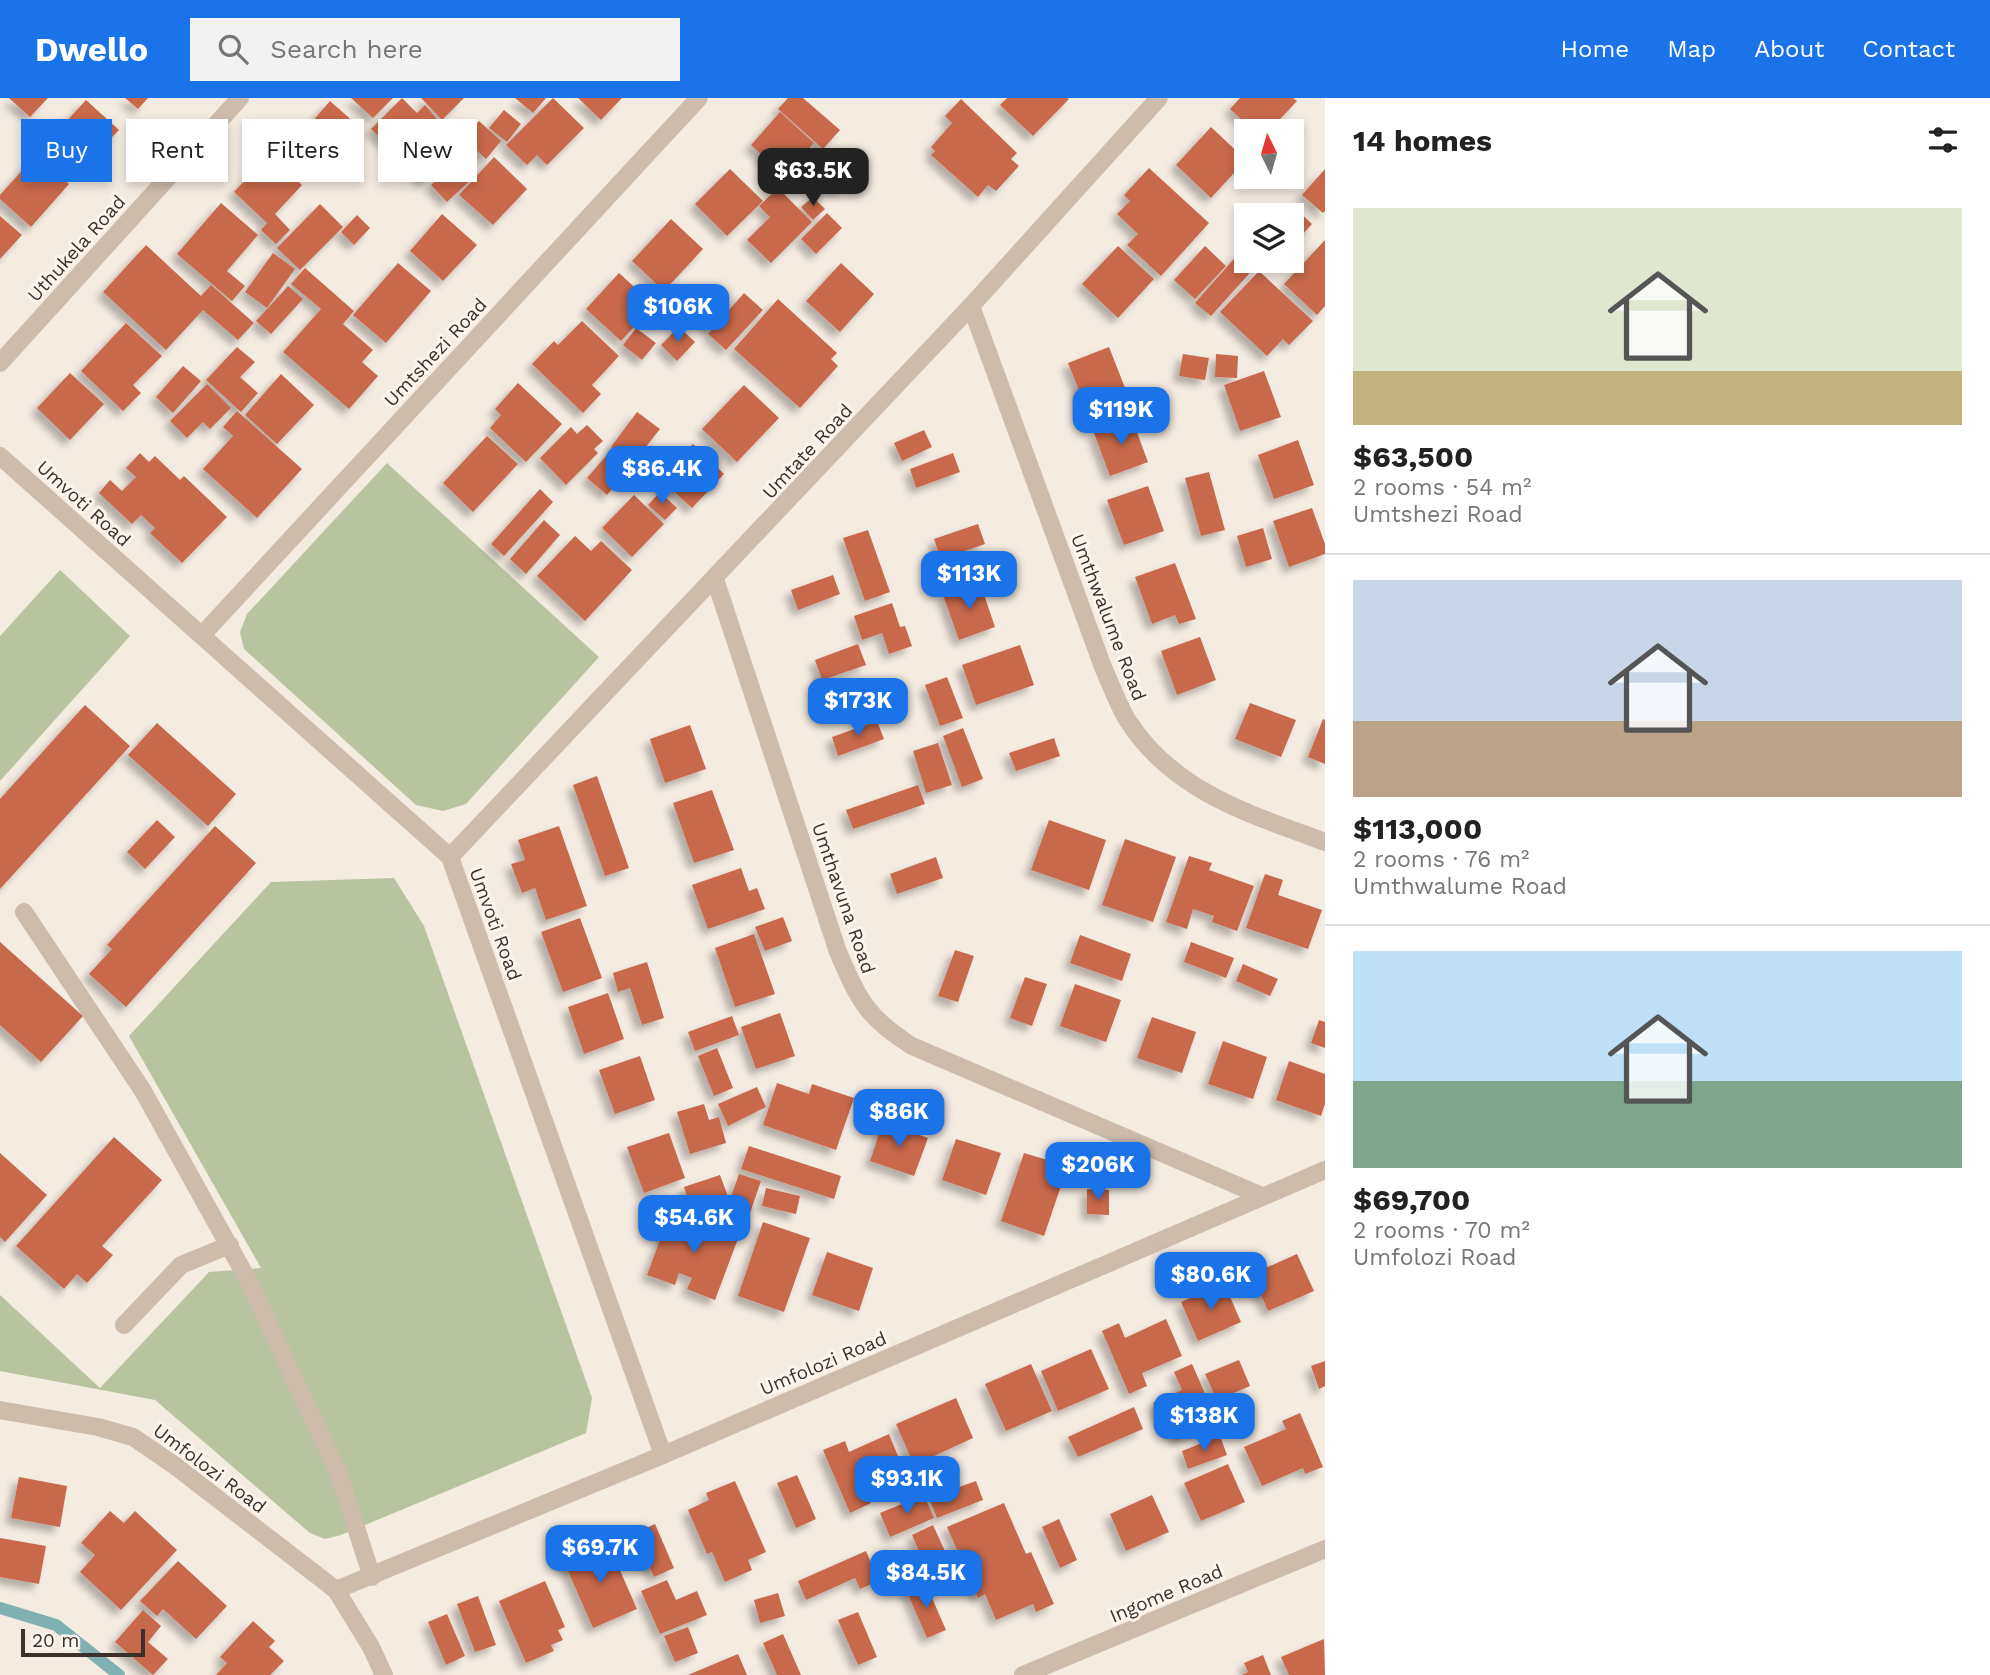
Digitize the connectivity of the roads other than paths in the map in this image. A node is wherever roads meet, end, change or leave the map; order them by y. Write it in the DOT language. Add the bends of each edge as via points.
graph roads {
  1 [pos="240,98"];
  2 [pos="699,98"];
  3 [pos="1160,98"];
  4 [pos="971,306"];
  5 [pos="0,363"];
  6 [pos="0,456"];
  7 [pos="715,579"];
  8 [pos="202,635"];
  9 [pos="1325,842"];
  10 [pos="450,857"];
  11 [pos="24,912"];
  12 [pos="1325,1170"];
  13 [pos="1262,1196"];
  14 [pos="230,1245"];
  15 [pos="124,1325"];
  16 [pos="0,1410"];
  17 [pos="663,1455"];
  18 [pos="1325,1549"];
  19 [pos="372,1577"];
  20 [pos="335,1590"];
  21 [pos="384,1675"];
  22 [pos="1023,1675"];
  1 -- 5 [label="street, Uthukela Road"];
  2 -- 8 [label="street, Umtshezi Road"];
  3 -- 4 [label="street, Umtate Road"];
  4 -- 7 [label="street, Umtate Road"];
  4 -- 9 [label="street, Umthwalume Road" via="1103,667 1127,719 1146,746 1178,776 1219,801"];
  6 -- 8 [label="street, Umvoti Road"];
  7 -- 10 [label="street, Umtate Road"];
  7 -- 13 [label="street, Umthavuna Road" via="838,952 869,1013 912,1046"];
  8 -- 10 [label="street, Umvoti Road"];
  10 -- 17 [label="street, Umvoti Road"];
  11 -- 14 [label="street" via="143,1091"];
  12 -- 13 [label="street, Umfolozi Road"];
  13 -- 17 [label="street, Umfolozi Road"];
  14 -- 15 [label="street" via="181,1265"];
  14 -- 19 [label="street" via="338,1472"];
  16 -- 20 [label="street, Umfolozi Road" via="133,1437"];
  17 -- 19 [label="street, Umfolozi Road"];
  18 -- 22 [label="street, Ingome Road"];
  19 -- 20 [label="street, Umfolozi Road"];
  20 -- 21 [label="street, Umfolozi Road"];
}
